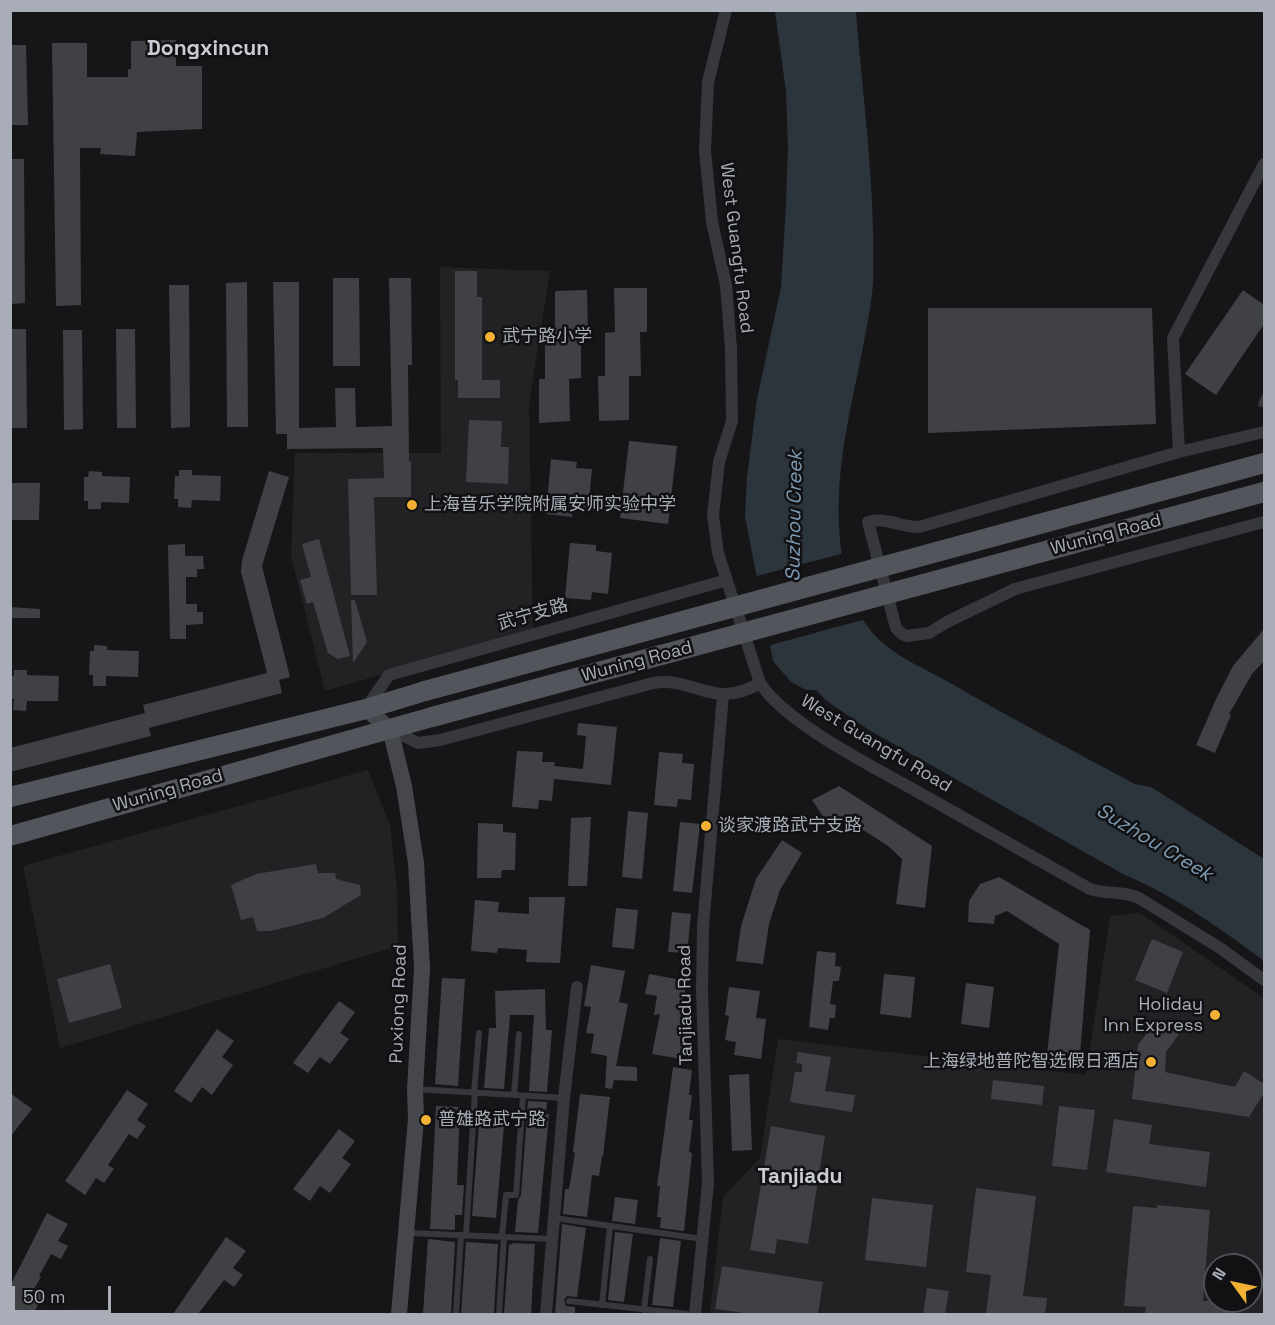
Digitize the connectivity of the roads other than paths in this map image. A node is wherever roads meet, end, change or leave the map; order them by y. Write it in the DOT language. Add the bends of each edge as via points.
graph roads {
  1 [pos="726,10"];
  2 [pos="1264,164"];
  3 [pos="1264,432"];
  4 [pos="1179,452"];
  5 [pos="1264,463"];
  6 [pos="1264,492"];
  7 [pos="1264,522"];
  8 [pos="727,580"];
  9 [pos="759,683"];
  10 [pos="723,695"];
  11 [pos="366,709"];
  12 [pos="390,729"];
  13 [pos="10,797"];
  14 [pos="10,836"];
  15 [pos="1264,980"];
  16 [pos="577,987"];
  17 [pos="478,1033"];
  18 [pos="519,1034"];
  19 [pos="415,1089"];
  20 [pos="474,1093"];
  21 [pos="514,1095"];
  22 [pos="523,1096"];
  23 [pos="564,1098"];
  24 [pos="554,1218"];
  25 [pos="610,1226"];
  26 [pos="405,1233"];
  27 [pos="464,1235"];
  28 [pos="503,1237"];
  29 [pos="552,1239"];
  30 [pos="704,1239"];
  31 [pos="650,1259"];
  32 [pos="569,1301"];
  33 [pos="602,1305"];
  34 [pos="644,1310"];
  35 [pos="399,1314"];
  36 [pos="456,1314"];
  37 [pos="499,1314"];
  38 [pos="546,1314"];
  39 [pos="687,1314"];
  40 [pos="695,1314"];
  1 -- 8 [label="street, West Guangfu Road" via="708,82 705,150 712,222 726,285 731,348 732,421 718,462 713,515 718,553"];
  2 -- 4 [label="street" via="1173,338"];
  3 -- 4 [label="street"];
  4 -- 7 [label="street" via="919,527 882,519 868,522 896,628 907,636 929,633 1015,589"];
  5 -- 11 [label="main road, Wuning Road, bridge"];
  6 -- 12 [label="main road, Wuning Road, bridge"];
  8 -- 9 [label="street, West Guangfu Road"];
  8 -- 11 [label="street, 武宁支路" via="389,675"];
  9 -- 10 [label="street" via="737,694"];
  9 -- 15 [label="street, West Guangfu Road" via="788,712 873,767 1090,889 1130,893"];
  10 -- 12 [label="street" via="659,682 440,740 418,742"];
  10 -- 30 [label="street, Tanjiadu Road" via="703,926 708,1156"];
  11 -- 12 [label="main road"];
  11 -- 13 [label="main road, Wuning Road"];
  12 -- 14 [label="main road, Wuning Road"];
  12 -- 19 [label="main road, Puxiong Road" via="404,786 420,915 422,968"];
  16 -- 23 [label="street"];
  17 -- 20 [label="lane"];
  18 -- 21 [label="lane"];
  19 -- 20 [label="lane"];
  19 -- 26 [label="main road, Puxiong Road" via="416,1119"];
  20 -- 21 [label="lane"];
  20 -- 27 [label="lane"];
  21 -- 22 [label="lane"];
  22 -- 23 [label="lane"];
  22 -- 28 [label="lane" via="516,1195 506,1195"];
  23 -- 24 [label="street"];
  24 -- 25 [label="lane"];
  24 -- 29 [label="street"];
  25 -- 30 [label="lane"];
  25 -- 33 [label="lane"];
  26 -- 27 [label="lane"];
  26 -- 35 [label="main road, Puxiong Road"];
  27 -- 28 [label="lane"];
  27 -- 36 [label="lane"];
  28 -- 29 [label="lane"];
  28 -- 37 [label="lane"];
  29 -- 38 [label="street"];
  30 -- 40 [label="street, Tanjiadu Road"];
  31 -- 34 [label="lane"];
  32 -- 33 [label="lane"];
  33 -- 34 [label="lane"];
  34 -- 39 [label="lane"];
}
